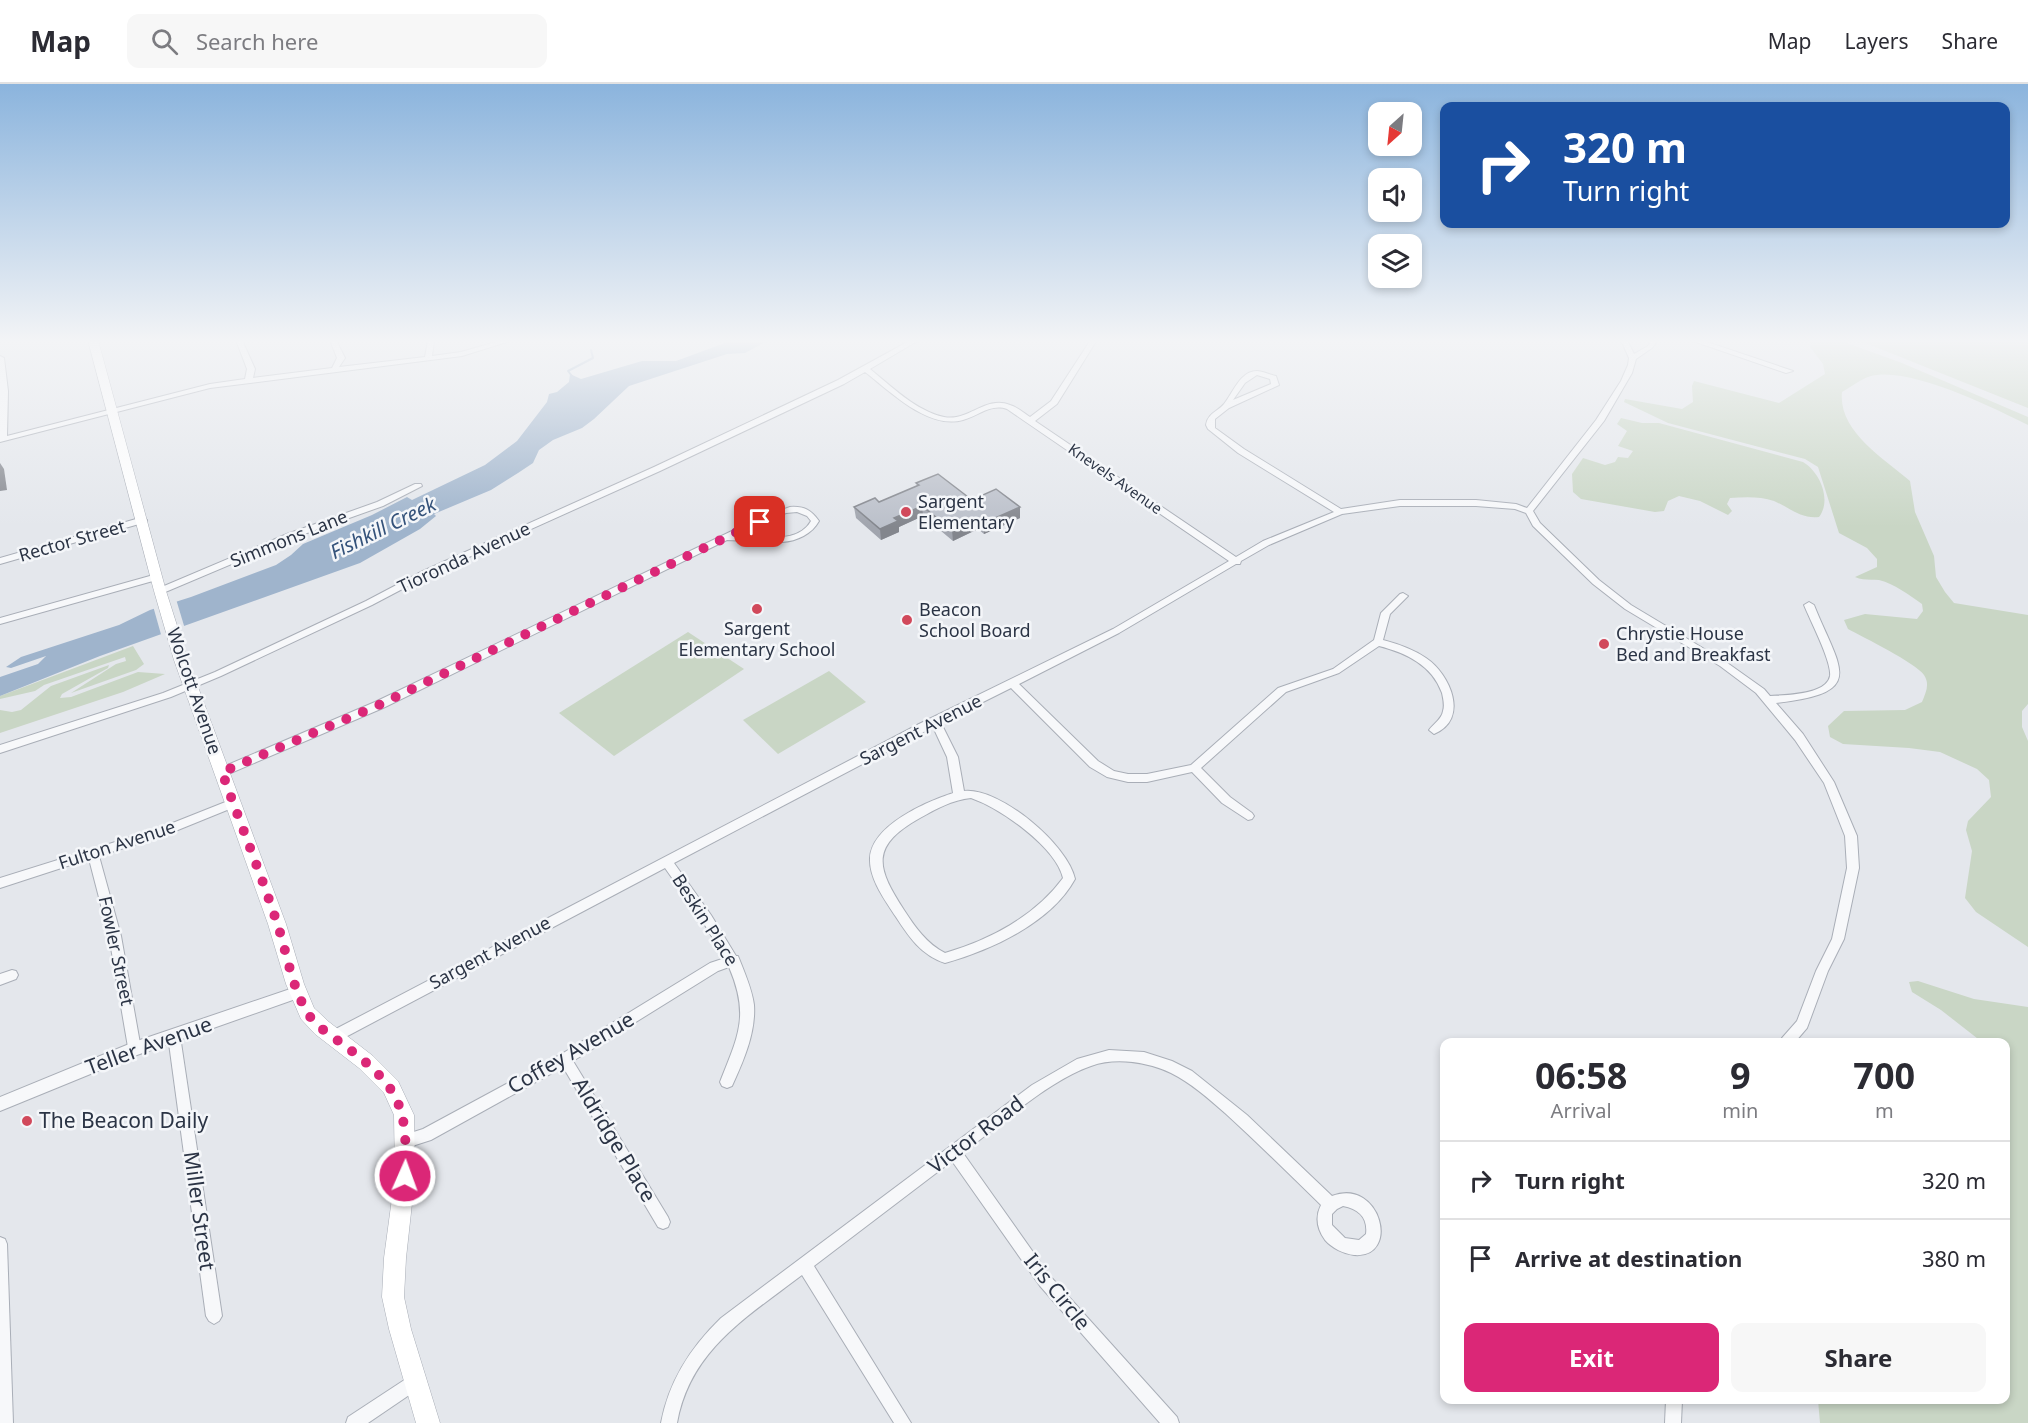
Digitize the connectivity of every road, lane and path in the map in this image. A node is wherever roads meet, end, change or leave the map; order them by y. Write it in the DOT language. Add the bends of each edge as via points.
graph roads {
  1 [pos="4,402"];
  2 [pos="111,402"];
  3 [pos="146,402"];
  4 [pos="796,402"];
  5 [pos="913,402"];
  6 [pos="1054,402"];
  7 [pos="1229,402"];
  8 [pos="1235,402"];
  9 [pos="1609,402"];
  10 [pos="1226,406"];
  11 [pos="113,411"];
  12 [pos="1031,420"];
  13 [pos="2,439"];
  14 [pos="418,486"];
  15 [pos="1529,511"];
  16 [pos="1340,512"];
  17 [pos="143,520"];
  18 [pos="762,520"];
  19 [pos="719,540"];
  20 [pos="781,540"];
  21 [pos="0,561"];
  22 [pos="1237,562"];
  23 [pos="157,577"];
  24 [pos="161,593"];
  25 [pos="1403,596"];
  26 [pos="1809,605"];
  27 [pos="0,621"];
  28 [pos="1378,642"];
  29 [pos="189,682"];
  30 [pos="1013,684"];
  31 [pos="1769,700"];
  32 [pos="934,722"];
  33 [pos="1434,730"];
  34 [pos="0,749"];
  35 [pos="1194,768"];
  36 [pos="222,772"];
  37 [pos="959,795"];
  38 [pos="232,803"];
  39 [pos="1248,816"];
  40 [pos="93,855"];
  41 [pos="667,862"];
  42 [pos="0,883"];
  43 [pos="734,960"];
  44 [pos="299,992"];
  45 [pos="174,1036"];
  46 [pos="333,1037"];
  47 [pos="1790,1038"];
  48 [pos="134,1049"];
  49 [pos="565,1059"];
  50 [pos="727,1082"];
  51 [pos="0,1104"];
  52 [pos="406,1141"];
  53 [pos="954,1152"];
  54 [pos="1330,1204"];
  55 [pos="663,1222"];
  56 [pos="0,1244"];
  57 [pos="804,1264"];
  58 [pos="214,1316"];
  59 [pos="415,1381"];
  60 [pos="1674,1404"];
  61 [pos="5,1423"];
  62 [pos="354,1423"];
  63 [pos="428,1423"];
  64 [pos="669,1423"];
  65 [pos="903,1423"];
  66 [pos="1171,1423"];
  67 [pos="1673,1423"];
  1 -- 13 [label="street"];
  2 -- 11 [label="main road, Wolcott Avenue"];
  3 -- 11 [label="street"];
  4 -- 29 [label="street, Tioronda Avenue" via="369,603"];
  5 -- 12 [label="street, Knevels Avenue" via="933,417 952,421 1000,404"];
  6 -- 12 [label="street"];
  7 -- 10 [label="street"];
  8 -- 10 [label="street"];
  9 -- 15 [label="street" via="1600,421"];
  10 -- 16 [label="street" via="1211,417 1212,429 1241,452"];
  11 -- 13 [label="street"];
  11 -- 17 [label="main road, Wolcott Avenue"];
  12 -- 22 [label="street, Knevels Avenue"];
  14 -- 24 [label="street, Simmons Lane" via="290,536"];
  15 -- 16 [label="street, Sargent Avenue" via="1476,503 1400,503"];
  15 -- 31 [label="street" via="1536,524 1596,582 1628,607 1736,672"];
  16 -- 22 [label="street, Sargent Avenue" via="1266,543"];
  17 -- 21 [label="street, Rector Street"];
  17 -- 23 [label="main road, Wolcott Avenue"];
  18 -- 19 [label="street"];
  18 -- 20 [label="street" via="758,524 760,533"];
  18 -- 20 [label="street" via="797,508 809,512 815,521 812,528"];
  19 -- 20 [label="street"];
  19 -- 36 [label="street" via="379,705"];
  22 -- 30 [label="street, Sargent Avenue"];
  23 -- 24 [label="main road, Wolcott Avenue"];
  23 -- 27 [label="street"];
  24 -- 29 [label="main road, Wolcott Avenue"];
  25 -- 28 [label="street" via="1386,613"];
  26 -- 31 [label="street" via="1835,663 1835,682 1810,695"];
  28 -- 33 [label="street" via="1413,653 1436,671 1450,704 1447,716"];
  28 -- 35 [label="street" via="1336,671 1282,690"];
  29 -- 34 [label="street, Tioronda Avenue"];
  29 -- 36 [label="main road, Wolcott Avenue"];
  30 -- 32 [label="street, Sargent Avenue"];
  30 -- 35 [label="street" via="1094,764 1111,774 1148,778"];
  31 -- 47 [label="street" via="1829,782 1853,850 1853,870 1839,939 1822,970 1802,1024"];
  32 -- 37 [label="street" via="951,747"];
  32 -- 41 [label="street, Sargent Avenue"];
  35 -- 39 [label="street"];
  36 -- 38 [label="main road, Wolcott Avenue"];
  37 -- 37 [label="street" via="890,829 876,852 884,890 922,945 945,958 974,950 1043,910 1069,879 1067,867 1028,824 986,798"];
  38 -- 40 [label="street, Fulton Avenue"];
  38 -- 44 [label="main road, Wolcott Avenue"];
  40 -- 42 [label="street, Fulton Avenue"];
  40 -- 48 [label="street, Fowler Street" via="115,936"];
  41 -- 43 [label="street, Beskin Place"];
  41 -- 46 [label="street, Sargent Avenue"];
  43 -- 49 [label="street, Coffey Avenue" via="714,967"];
  43 -- 50 [label="street, Beskin Place" via="745,991 747,1023"];
  44 -- 45 [label="street, Teller Avenue"];
  44 -- 46 [label="main road, Wolcott Avenue" via="307,1013"];
  45 -- 48 [label="street, Teller Avenue"];
  45 -- 58 [label="street, Miller Street"];
  46 -- 52 [label="main road, Wolcott Avenue" via="391,1087 404,1115"];
  48 -- 51 [label="street, Teller Avenue"];
  49 -- 52 [label="street, Coffey Avenue" via="426,1135"];
  49 -- 55 [label="street, Aldridge Place"];
  52 -- 59 [label="main road, Wolcott Avenue" via="393,1297"];
  53 -- 54 [label="street, Victor Road" via="1062,1073 1099,1058 1128,1056 1186,1075 1232,1112"];
  53 -- 57 [label="street, Victor Road"];
  53 -- 66 [label="street, Iris Circle" via="1046,1281"];
  56 -- 61 [label="street"];
  57 -- 64 [label="street, Victor Road" via="706,1342 684,1376"];
  57 -- 65 [label="street"];
  59 -- 62 [label="street"];
  59 -- 63 [label="main road, Wolcott Avenue"];
  60 -- 67 [label="street"];
}
